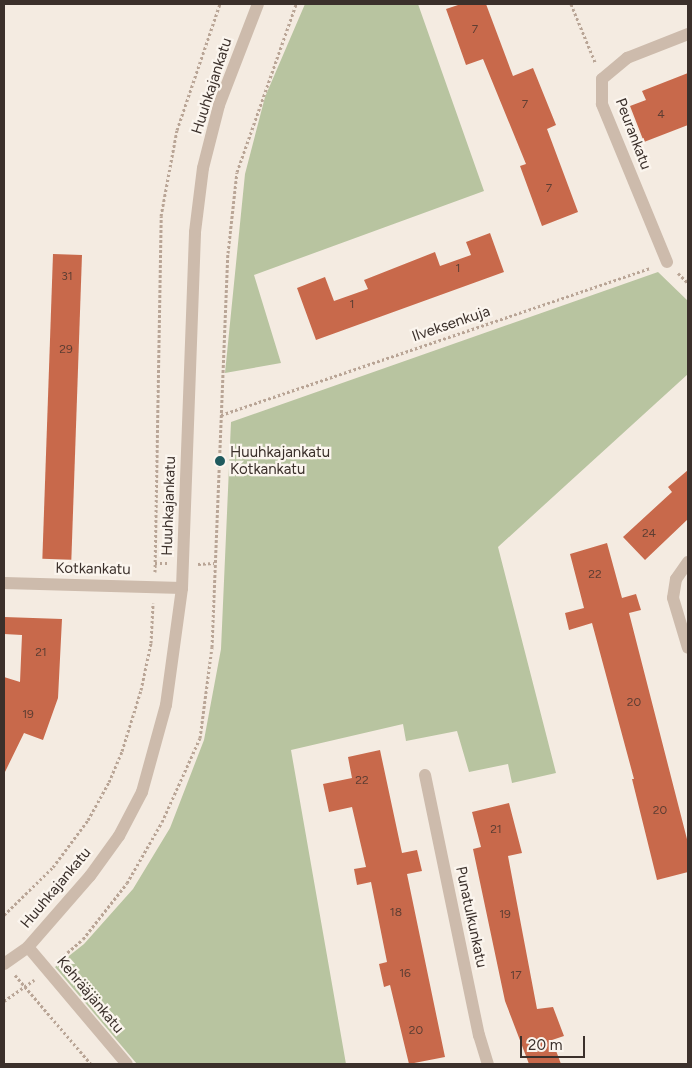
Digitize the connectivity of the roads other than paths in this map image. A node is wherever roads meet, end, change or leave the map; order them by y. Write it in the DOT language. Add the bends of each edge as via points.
graph roads {
  1 [pos="258,4"];
  2 [pos="688,34"];
  3 [pos="667,262"];
  4 [pos="688,562"];
  5 [pos="4,583"];
  6 [pos="182,588"];
  7 [pos="688,648"];
  8 [pos="425,775"];
  9 [pos="28,947"];
  10 [pos="4,964"];
  11 [pos="127,1064"];
  12 [pos="488,1064"];
  1 -- 6 [label="street, Huuhkajankatu" via="219,106 203,168 195,232"];
  2 -- 3 [label="street, Peurankatu" via="627,58 602,79 602,104"];
  4 -- 7 [label="street" via="676,579 673,598"];
  5 -- 6 [label="street, Kotkankatu"];
  6 -- 9 [label="street, Huuhkajankatu" via="166,705 142,792 119,836 90,876"];
  8 -- 12 [label="street, Punatulkunkatu"];
  9 -- 10 [label="street, Huuhkajankatu"];
  9 -- 11 [label="street, Kehrääjänkatu"];
}
